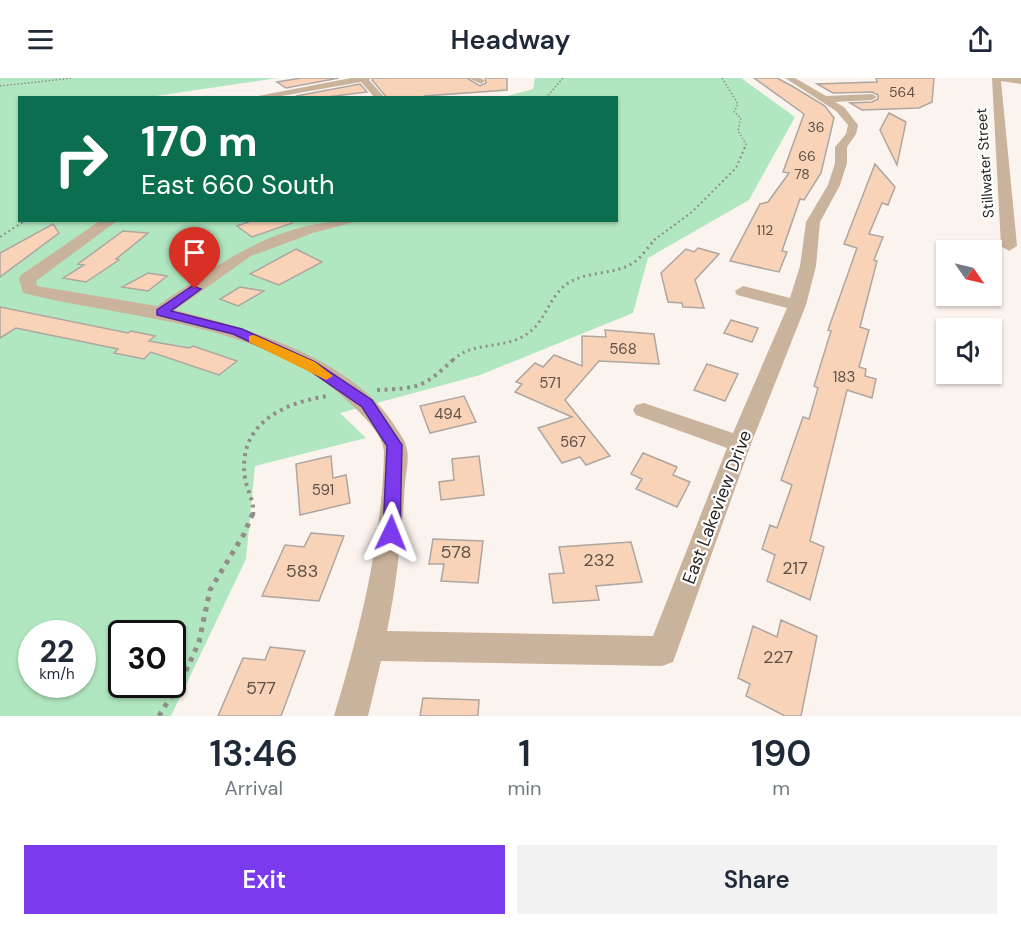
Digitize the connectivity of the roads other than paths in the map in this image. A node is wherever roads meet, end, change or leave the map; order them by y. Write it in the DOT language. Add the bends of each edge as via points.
graph roads {
  1 [pos="365,78"];
  2 [pos="789,78"];
  3 [pos="997,78"];
  4 [pos="1021,81"];
  5 [pos="262,96"];
  6 [pos="379,96"];
  7 [pos="872,97"];
  8 [pos="826,99"];
  9 [pos="1004,183"];
  10 [pos="1021,186"];
  11 [pos="1005,212"];
  12 [pos="1021,215"];
  13 [pos="108,222"];
  14 [pos="345,222"];
  15 [pos="1010,246"];
  16 [pos="743,291"];
  17 [pos="797,305"];
  18 [pos="161,312"];
  19 [pos="644,411"];
  20 [pos="740,444"];
  21 [pos="371,646"];
  22 [pos="351,716"];
  1 -- 5 [label="street"];
  1 -- 6 [label="street"];
  2 -- 8 [label="street"];
  3 -- 4 [label="street"];
  3 -- 9 [label="street, Stillwater Street" via="1007,157"];
  7 -- 8 [label="street"];
  8 -- 17 [label="street, East Lakeview Drive" via="853,125 842,147 834,185 813,222 808,266"];
  9 -- 10 [label="street"];
  9 -- 11 [label="street, Stillwater Street"];
  11 -- 12 [label="street"];
  11 -- 15 [label="street, Stillwater Street"];
  13 -- 18 [label="street" via="27,279 29,289"];
  14 -- 18 [label="street" via="309,229 246,253"];
  16 -- 17 [label="street"];
  17 -- 20 [label="street, East Lakeview Drive"];
  18 -- 21 [label="street" via="237,331 311,365 367,404 395,445 391,533"];
  19 -- 20 [label="street"];
  20 -- 21 [label="street, East Lakeview Drive" via="662,651"];
  21 -- 22 [label="street"];
}
